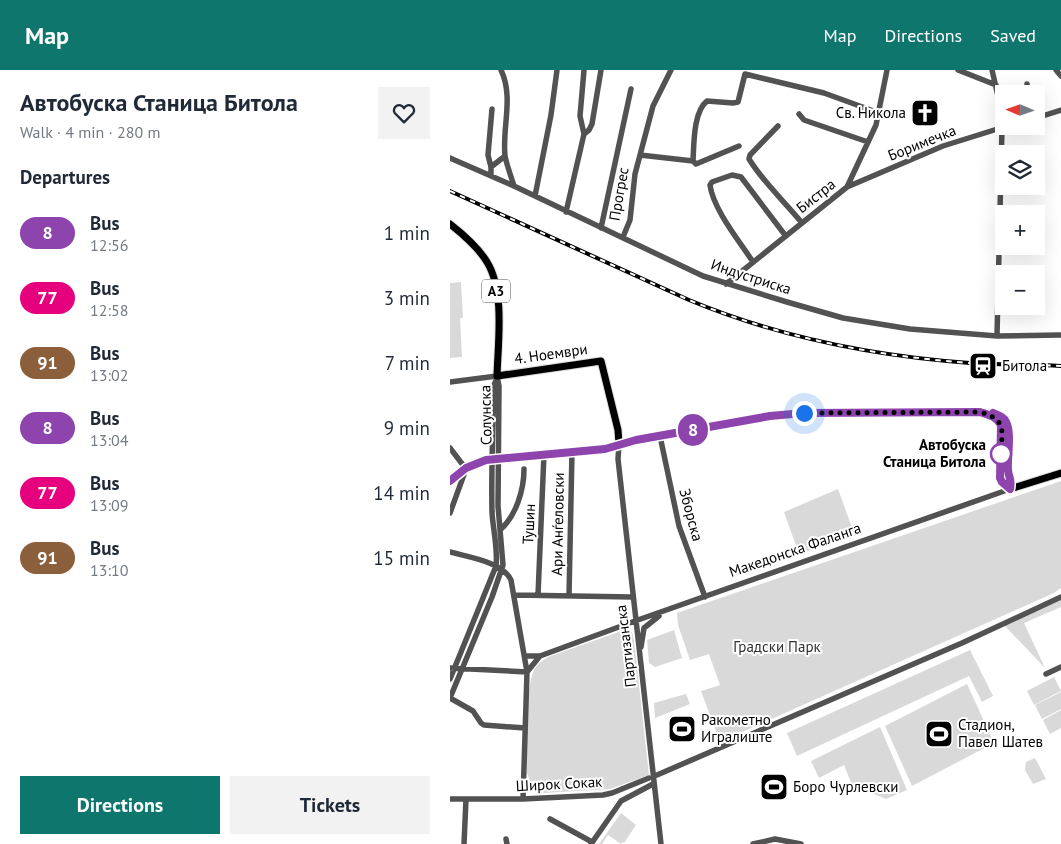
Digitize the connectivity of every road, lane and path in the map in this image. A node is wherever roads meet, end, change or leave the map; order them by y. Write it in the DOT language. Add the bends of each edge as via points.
graph roads {
  1 [pos="501,70"];
  2 [pos="557,70"];
  3 [pos="584,70"];
  4 [pos="601,70"];
  5 [pos="671,70"];
  6 [pos="887,70"];
  7 [pos="958,70"];
  8 [pos="992,70"];
  9 [pos="1056,70"];
  10 [pos="746,72"];
  11 [pos="1061,76"];
  12 [pos="996,85"];
  13 [pos="631,89"];
  14 [pos="492,108"];
  15 [pos="1061,110"];
  16 [pos="879,112"];
  17 [pos="799,114"];
  18 [pos="1045,115"];
  19 [pos="778,126"];
  20 [pos="995,130"];
  21 [pos="584,134"];
  22 [pos="1005,135"];
  23 [pos="868,142"];
  24 [pos="739,146"];
  25 [pos="640,155"];
  26 [pos="506,156"];
  27 [pos="450,158"];
  28 [pos="693,161"];
  29 [pos="491,167"];
  30 [pos="491,176"];
  31 [pos="514,186"];
  32 [pos="847,188"];
  33 [pos="535,196"];
  34 [pos="566,212"];
  35 [pos="802,223"];
  36 [pos="450,224"];
  37 [pos="601,228"];
  38 [pos="785,235"];
  39 [pos="622,238"];
  40 [pos="753,262"];
  41 [pos="726,284"];
  42 [pos="1061,335"];
  43 [pos="997,336"];
  44 [pos="497,376"];
  45 [pos="450,382"];
  46 [pos="660,436"];
  47 [pos="619,444"];
  48 [pos="450,448"];
  49 [pos="572,452"];
  50 [pos="544,454"];
  51 [pos="495,459"];
  52 [pos="466,468"];
  53 [pos="524,469"];
  54 [pos="1061,473"];
  55 [pos="450,481"];
  56 [pos="1010,489"];
  57 [pos="450,513"];
  58 [pos="500,530"];
  59 [pos="450,552"];
  60 [pos="496,566"];
  61 [pos="502,569"];
  62 [pos="1061,592"];
  63 [pos="515,595"];
  64 [pos="538,595"];
  65 [pos="569,596"];
  66 [pos="632,596"];
  67 [pos="704,597"];
  68 [pos="1061,597"];
  69 [pos="1048,603"];
  70 [pos="664,612"];
  71 [pos="635,621"];
  72 [pos="525,656"];
  73 [pos="540,656"];
  74 [pos="640,661"];
  75 [pos="1061,667"];
  76 [pos="452,668"];
  77 [pos="463,668"];
  78 [pos="528,672"];
  79 [pos="1046,674"];
  80 [pos="450,679"];
  81 [pos="450,698"];
  82 [pos="525,728"];
  83 [pos="657,775"];
  84 [pos="651,781"];
  85 [pos="450,799"];
  86 [pos="466,799"];
  87 [pos="523,799"];
  88 [pos="550,819"];
  89 [pos="591,843"];
  90 [pos="464,844"];
  91 [pos="661,844"];
  92 [pos="754,844"];
  93 [pos="801,844"];
  1 -- 26 [label="street" via="507,99"];
  2 -- 33 [label="street"];
  3 -- 21 [label="street" via="580,116"];
  4 -- 21 [label="street" via="592,124"];
  5 -- 25 [label="street, Прогрес" via="653,106"];
  6 -- 16 [label="street, Бистра"];
  7 -- 12 [label="street"];
  8 -- 12 [label="street"];
  9 -- 11 [label="street"];
  10 -- 16 [label="street"];
  10 -- 28 [label="street" via="738,102 707,101 702,105"];
  13 -- 37 [label="street"];
  14 -- 29 [label="street" via="488,155"];
  15 -- 18 [label="street"];
  16 -- 23 [label="street, Бистра"];
  17 -- 23 [label="street" via="804,120"];
  19 -- 35 [label="street" via="749,159"];
  20 -- 32 [label="street, Боримечка" via="943,146"];
  21 -- 34 [label="street"];
  22 -- 43 [label="street"];
  23 -- 32 [label="street, Бистра"];
  24 -- 28 [label="street, Прогрес" via="696,164"];
  25 -- 28 [label="street, Прогрес"];
  25 -- 39 [label="street, Прогрес" via="630,220"];
  26 -- 29 [label="street"];
  26 -- 31 [label="street"];
  27 -- 30 [label="street, Индустриска"];
  29 -- 30 [label="street"];
  30 -- 31 [label="street, Индустриска"];
  31 -- 33 [label="street, Индустриска"];
  32 -- 35 [label="street, Бистра"];
  33 -- 34 [label="street, Индустриска"];
  34 -- 37 [label="street, Индустриска"];
  35 -- 38 [label="street, Бистра"];
  36 -- 44 [label="main road, A3" via="479,251 494,280 498,303"];
  37 -- 39 [label="street, Индустриска"];
  38 -- 40 [label="street, Бистра"];
  38 -- 40 [label="street" via="741,177 732,175 712,182 710,188 716,206"];
  39 -- 41 [label="street, Индустриска"];
  40 -- 41 [label="street, Бистра"];
  41 -- 43 [label="street, Индустриска" via="843,318 918,330"];
  42 -- 43 [label="street, Индустриска"];
  44 -- 45 [label="street, 4. Ноември"];
  44 -- 47 [label="main road, 4. Ноември" via="601,361"];
  44 -- 51 [label="street, Солунска"];
  46 -- 47 [label="main road"];
  46 -- 56 [label="main road" via="804,413 993,413 1002,417 1008,430"];
  46 -- 67 [label="street, Зборска" via="679,526"];
  47 -- 49 [label="street" via="605,449"];
  47 -- 66 [label="street, Партизанска"];
  48 -- 52 [label="street"];
  49 -- 50 [label="street"];
  49 -- 65 [label="street, Ари Анѓеловски"];
  50 -- 51 [label="street"];
  50 -- 64 [label="street, Тушин"];
  51 -- 52 [label="street" via="480,461"];
  51 -- 58 [label="street, Солунска"];
  51 -- 60 [label="street, Солунска" via="492,520"];
  52 -- 55 [label="street"];
  52 -- 57 [label="street"];
  53 -- 58 [label="street" via="521,494 510,519"];
  54 -- 56 [label="main road, Македонска Фаланга"];
  56 -- 67 [label="street, Македонска Фаланга"];
  58 -- 61 [label="street, Солунска"];
  59 -- 60 [label="street"];
  60 -- 61 [label="street"];
  60 -- 76 [label="street, Солунска"];
  61 -- 63 [label="street" via="509,576"];
  61 -- 77 [label="street, Солунска"];
  62 -- 69 [label="street"];
  63 -- 64 [label="street"];
  63 -- 72 [label="street"];
  64 -- 65 [label="street"];
  65 -- 66 [label="street"];
  66 -- 71 [label="street, Партизанска"];
  67 -- 70 [label="street, Македонска Фаланга"];
  68 -- 69 [label="street"];
  69 -- 83 [label="street"];
  70 -- 71 [label="street, Македонска Фаланга"];
  70 -- 74 [label="street" via="644,628"];
  71 -- 73 [label="street, Македонска Фаланга"];
  71 -- 74 [label="street, Партизанска"];
  72 -- 73 [label="street, Македонска Фаланга"];
  72 -- 78 [label="street"];
  73 -- 78 [label="street"];
  74 -- 84 [label="street, Партизанска"];
  75 -- 79 [label="street"];
  76 -- 77 [label="street"];
  76 -- 80 [label="street, Солунска"];
  77 -- 78 [label="street"];
  77 -- 81 [label="street, Солунска"];
  78 -- 82 [label="street"];
  81 -- 82 [label="street" via="473,711 481,724"];
  82 -- 87 [label="street"];
  84 -- 87 [label="street, Широк Сокак" via="612,793"];
  84 -- 89 [label="street" via="621,801"];
  84 -- 91 [label="street, Партизанска"];
  85 -- 86 [label="street, Широк Сокак"];
  86 -- 87 [label="street, Широк Сокак"];
  86 -- 90 [label="street"];
  88 -- 89 [label="street"];
  92 -- 93 [label="street" via="775,839"];
}
